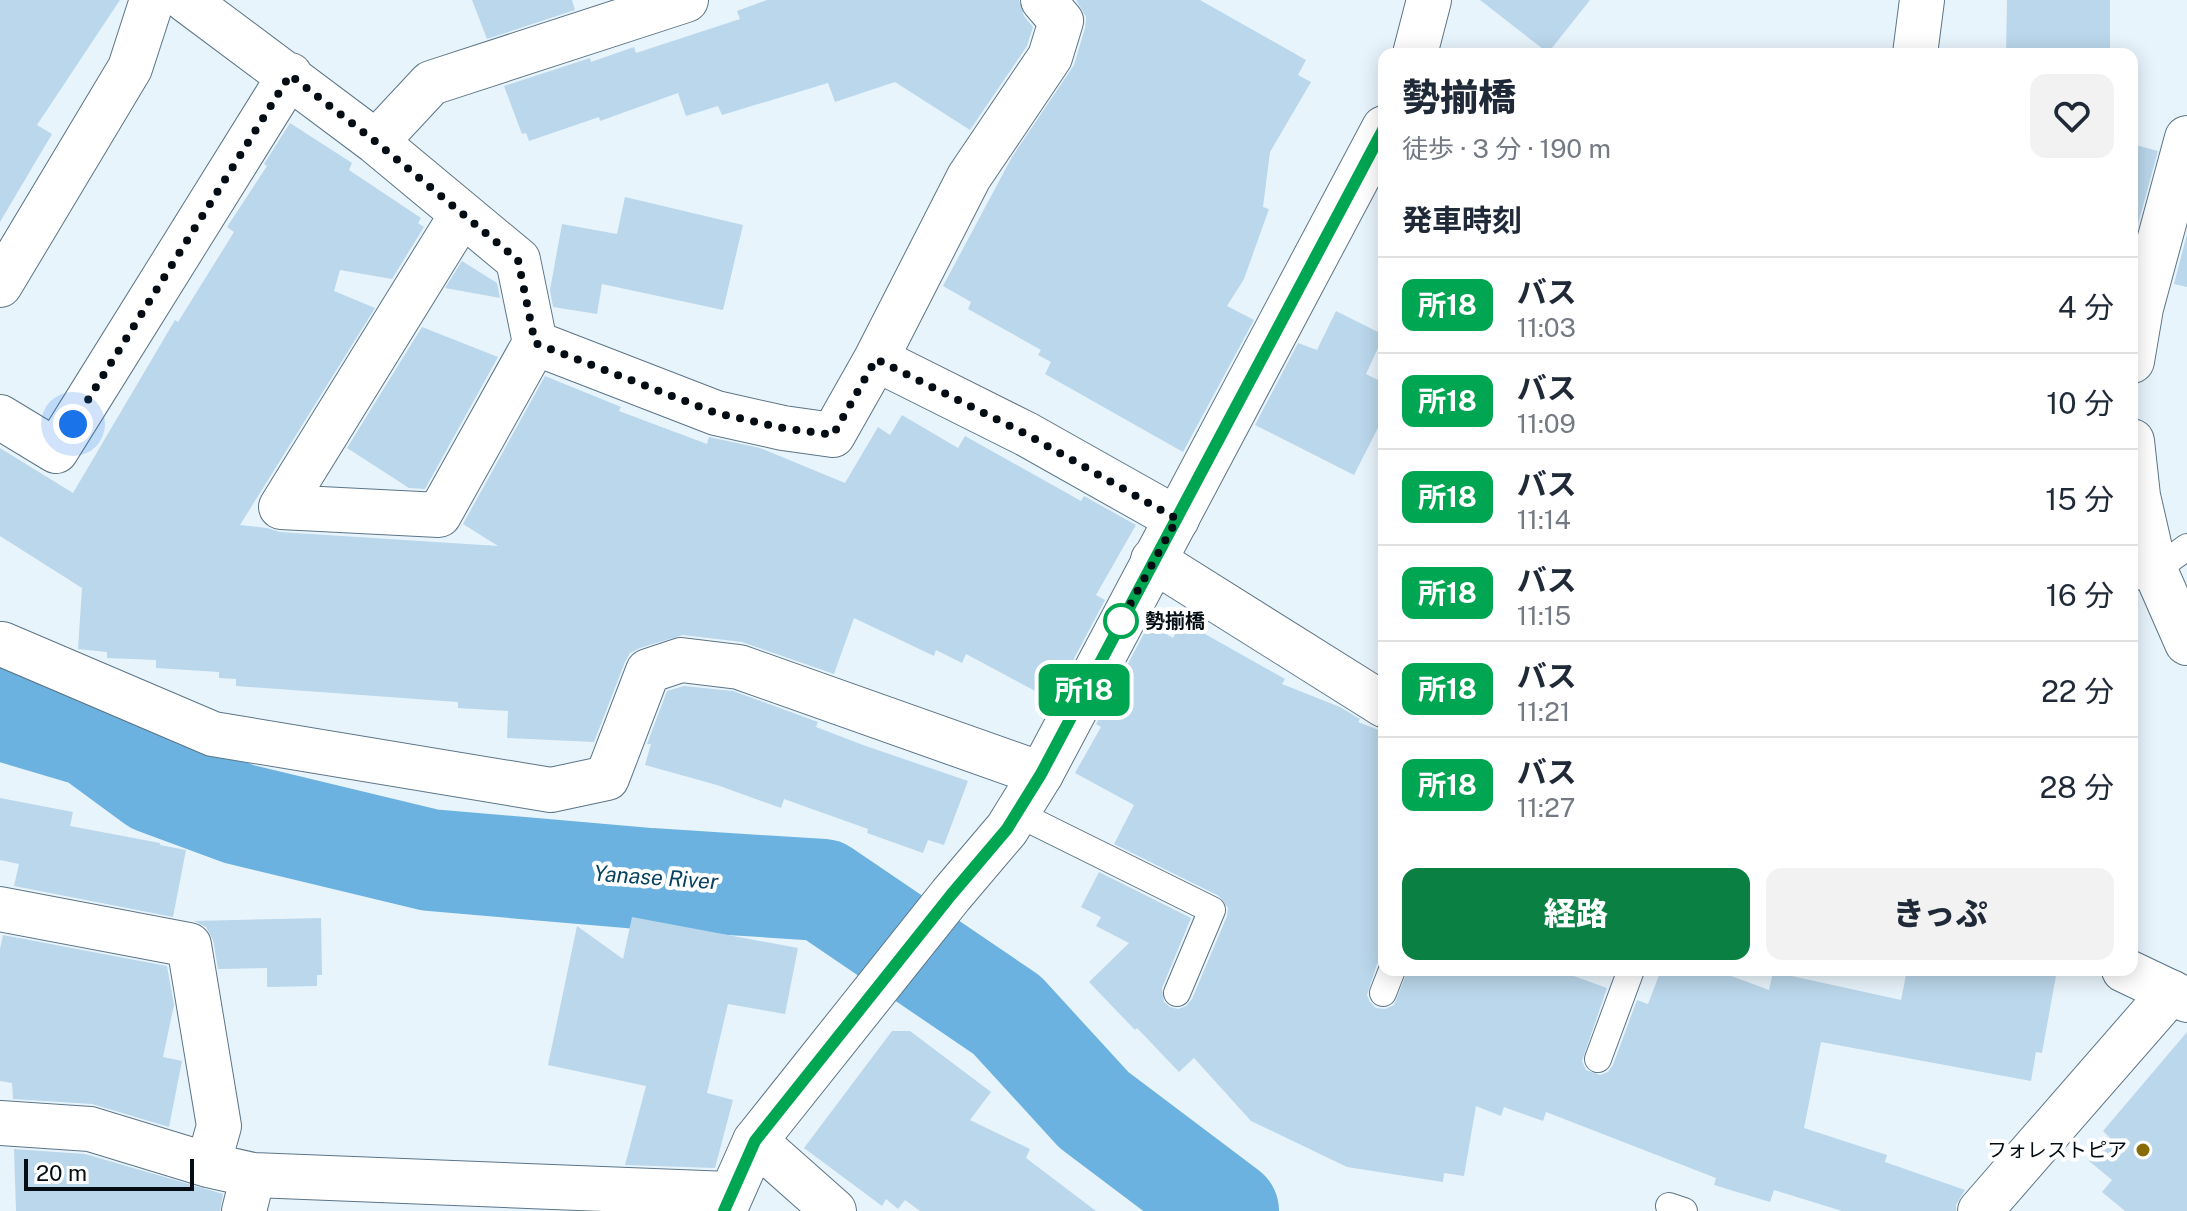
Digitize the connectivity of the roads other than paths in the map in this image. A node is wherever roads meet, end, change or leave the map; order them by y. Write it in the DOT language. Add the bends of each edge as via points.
graph roads {
  1 [pos="152,0"];
  2 [pos="186,0"];
  3 [pos="686,0"];
  4 [pos="1043,0"];
  5 [pos="1429,0"];
  6 [pos="1922,0"];
  7 [pos="1417,48"];
  8 [pos="1916,48"];
  9 [pos="290,75"];
  10 [pos="2187,138"];
  11 [pos="1378,139"];
  12 [pos="376,142"];
  13 [pos="462,214"];
  14 [pos="0,285"];
  15 [pos="2138,326"];
  16 [pos="535,343"];
  17 [pos="876,359"];
  18 [pos="0,417"];
  19 [pos="2138,496"];
  20 [pos="1177,519"];
  21 [pos="1153,560"];
  22 [pos="2158,565"];
  23 [pos="2187,643"];
  24 [pos="2,644"];
  25 [pos="1378,701"];
  26 [pos="1041,774"];
  27 [pos="1016,813"];
  28 [pos="0,909"];
  29 [pos="1629,976"];
  30 [pos="2137,976"];
  31 [pos="1177,993"];
  32 [pos="2179,996"];
  33 [pos="1598,1059"];
  34 [pos="0,1123"];
  35 [pos="755,1141"];
  36 [pos="208,1165"];
  37 [pos="248,1193"];
  38 [pos="726,1203"];
  39 [pos="834,1211"];
  40 [pos="1980,1211"];
  1 -- 14 [label="street" via="130,68"];
  2 -- 9 [label="street"];
  3 -- 12 [label="street" via="431,83"];
  4 -- 17 [label="street" via="1061,21 1050,57 969,177"];
  5 -- 7 [label="street"];
  6 -- 8 [label="street"];
  9 -- 12 [label="street"];
  9 -- 18 [label="street" via="56,451"];
  10 -- 15 [label="street"];
  11 -- 20 [label="street"];
  12 -- 13 [label="street"];
  13 -- 16 [label="street" via="518,260"];
  13 -- 16 [label="street" via="281,507 439,515"];
  16 -- 17 [label="street" via="716,413 833,435"];
  17 -- 20 [label="street" via="1026,434"];
  19 -- 22 [label="street"];
  20 -- 21 [label="street"];
  21 -- 25 [label="street"];
  21 -- 26 [label="street"];
  22 -- 23 [label="street"];
  24 -- 26 [label="street" via="213,734 551,790 607,778 648,671 681,660 739,667"];
  26 -- 27 [label="street"];
  27 -- 31 [label="lane" via="1212,910"];
  27 -- 35 [label="street"];
  28 -- 36 [label="street" via="189,945 219,1126"];
  29 -- 33 [label="lane"];
  30 -- 32 [label="street"];
  32 -- 40 [label="street"];
  34 -- 36 [label="street" via="90,1129"];
  35 -- 38 [label="street"];
  35 -- 39 [label="street"];
  36 -- 37 [label="street"];
  37 -- 38 [label="street"];
}
